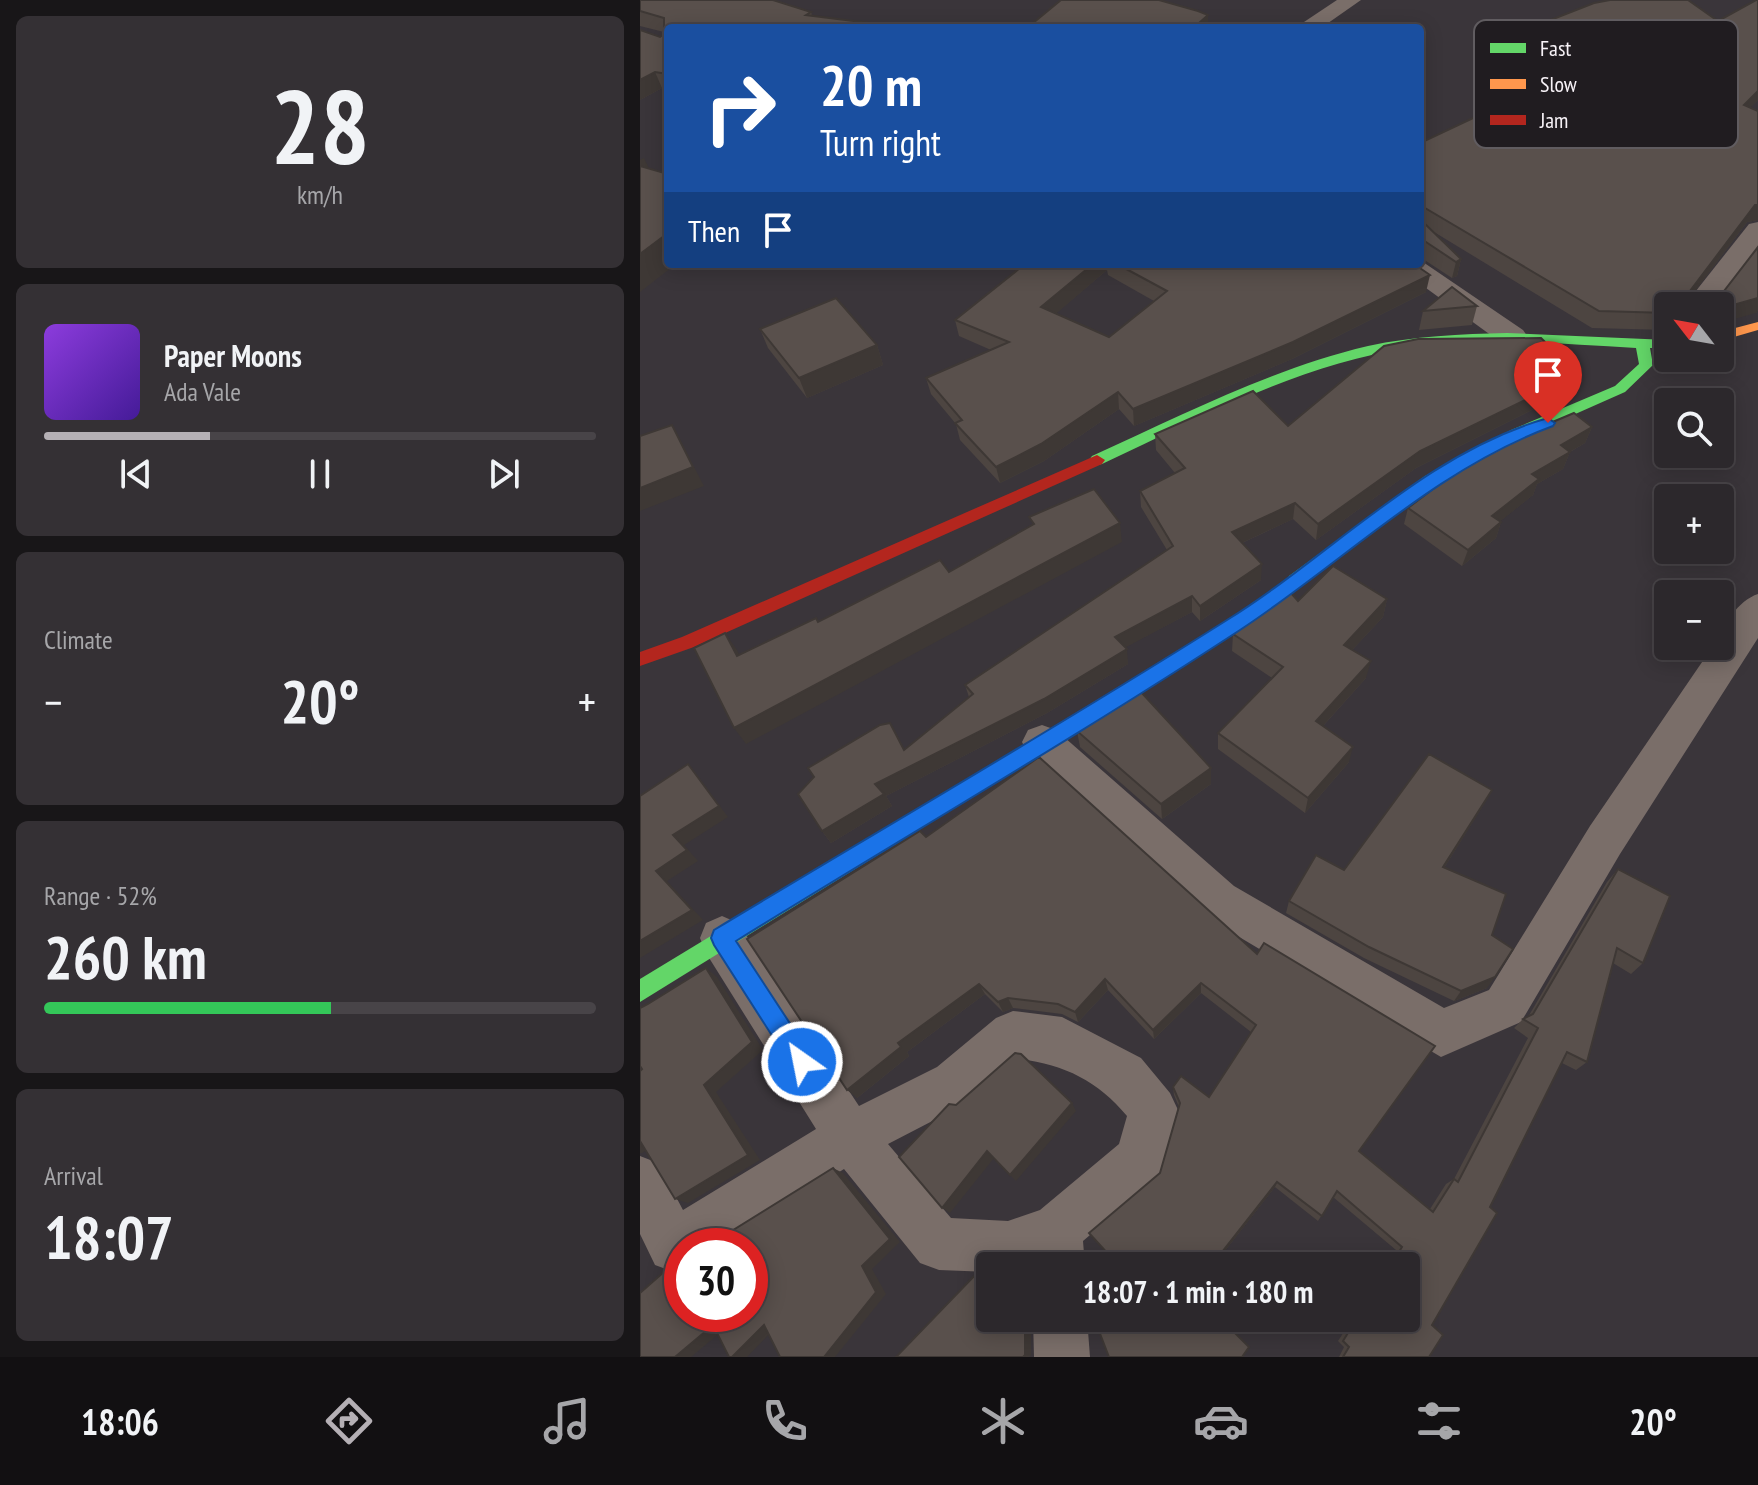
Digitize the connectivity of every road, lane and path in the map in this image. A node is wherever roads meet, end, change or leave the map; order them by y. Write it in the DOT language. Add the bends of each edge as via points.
graph roads {
  1 [pos="1351,0"];
  2 [pos="1312,24"];
  3 [pos="1758,230"];
  4 [pos="1413,268"];
  5 [pos="1709,292"];
  6 [pos="1513,337"];
  7 [pos="1642,345"];
  8 [pos="1654,345"];
  9 [pos="1758,608"];
  10 [pos="640,659"];
  11 [pos="1042,742"];
  12 [pos="722,938"];
  13 [pos="640,991"];
  14 [pos="850,1137"];
  15 [pos="640,1181"];
  16 [pos="1057,1248"];
  17 [pos="1061,1332"];
  18 [pos="1062,1357"];
  1 -- 2 [label="street"];
  3 -- 5 [label="street"];
  4 -- 6 [label="street"];
  6 -- 7 [label="street"];
  6 -- 10 [label="street" via="1381,348 1272,381"];
  7 -- 8 [label="street"];
  7 -- 11 [label="street" via="1646,365 1620,389 1516,434 1431,480 1236,624"];
  9 -- 11 [label="street" via="1605,840 1505,1006 1441,1033 1219,901"];
  11 -- 12 [label="street"];
  12 -- 13 [label="street"];
  12 -- 14 [label="street"];
  14 -- 15 [label="street" via="674,1246"];
  14 -- 16 [label="street" via="939,1244"];
  14 -- 16 [label="street" via="954,1084 1013,1035 1062,1041 1124,1075 1153,1110 1140,1159"];
  17 -- 18 [label="street"];
}
